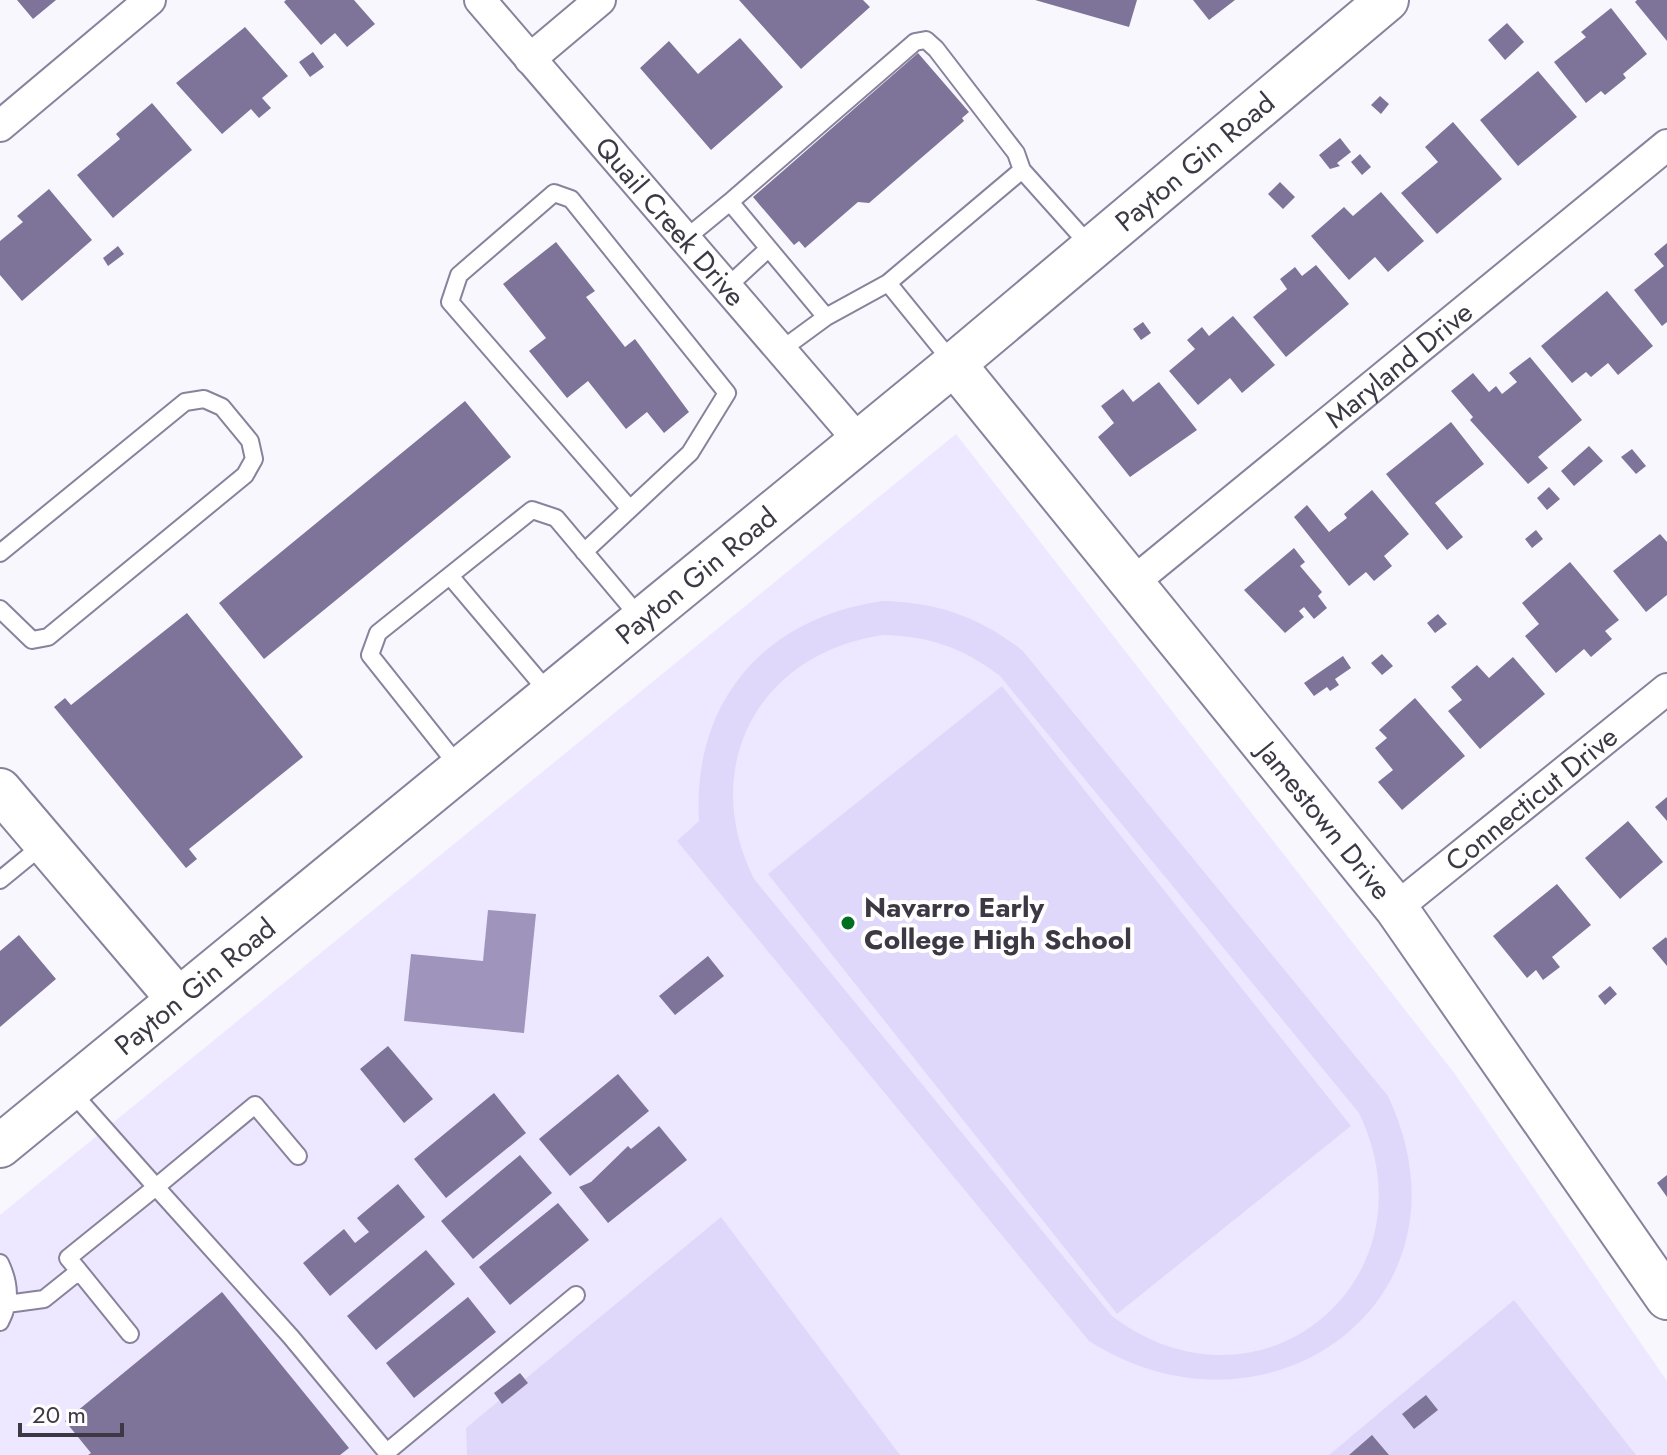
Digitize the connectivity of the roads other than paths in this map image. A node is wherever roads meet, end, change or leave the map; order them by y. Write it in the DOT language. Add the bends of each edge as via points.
graph roads {
  1 [pos="150,0"];
  2 [pos="480,0"];
  3 [pos="600,0"];
  4 [pos="1387,0"];
  5 [pos="530,59"];
  6 [pos="4,115"];
  7 [pos="1667,145"];
  8 [pos="1022,170"];
  9 [pos="730,202"];
  10 [pos="685,239"];
  11 [pos="1093,248"];
  12 [pos="768,249"];
  13 [pos="888,283"];
  14 [pos="727,287"];
  15 [pos="826,317"];
  16 [pos="781,350"];
  17 [pos="954,364"];
  18 [pos="860,442"];
  19 [pos="630,509"];
  20 [pos="584,552"];
  21 [pos="0,553"];
  22 [pos="450,576"];
  23 [pos="1131,584"];
  24 [pos="0,609"];
  25 [pos="642,621"];
  26 [pos="1667,689"];
  27 [pos="550,695"];
  28 [pos="460,769"];
  29 [pos="0,790"];
  30 [pos="45,843"];
  31 [pos="0,880"];
  32 [pos="1396,908"];
  33 [pos="178,999"];
  34 [pos="70,1089"];
  35 [pos="0,1146"];
  36 [pos="298,1156"];
  37 [pos="156,1187"];
  38 [pos="0,1263"];
  39 [pos="79,1271"];
  40 [pos="576,1295"];
  41 [pos="1667,1298"];
  42 [pos="7,1304"];
  43 [pos="0,1322"];
  44 [pos="130,1334"];
  45 [pos="388,1454"];
  1 -- 6 [label="street"];
  2 -- 5 [label="street, Quail Creek Drive"];
  3 -- 5 [label="street"];
  4 -- 11 [label="street, Payton Gin Road"];
  5 -- 10 [label="street, Quail Creek Drive"];
  7 -- 23 [label="street, Maryland Drive"];
  8 -- 9 [label="lane" via="1016,153 926,40 915,42"];
  8 -- 11 [label="lane"];
  8 -- 13 [label="lane"];
  9 -- 10 [label="lane"];
  9 -- 12 [label="lane"];
  10 -- 14 [label="street, Quail Creek Drive"];
  11 -- 17 [label="street, Payton Gin Road"];
  12 -- 14 [label="lane"];
  12 -- 15 [label="lane"];
  13 -- 15 [label="lane"];
  13 -- 17 [label="lane"];
  14 -- 16 [label="street, Quail Creek Drive"];
  15 -- 16 [label="lane"];
  16 -- 18 [label="street, Quail Creek Drive"];
  17 -- 18 [label="street, Payton Gin Road"];
  17 -- 23 [label="street, Jamestown Drive"];
  18 -- 25 [label="street, Payton Gin Road"];
  19 -- 19 [label="lane" via="690,453 727,393 571,199 554,193 459,275 450,302"];
  19 -- 20 [label="lane"];
  20 -- 22 [label="lane" via="556,518 532,510"];
  20 -- 25 [label="lane"];
  21 -- 24 [label="lane" via="185,402 204,399 222,407 250,441 254,459 245,475 48,637 32,640"];
  22 -- 27 [label="lane"];
  22 -- 28 [label="lane" via="378,633 370,655"];
  23 -- 32 [label="street, Jamestown Drive"];
  25 -- 27 [label="street, Payton Gin Road"];
  26 -- 32 [label="street, Connecticut Drive"];
  27 -- 28 [label="street, Payton Gin Road"];
  28 -- 33 [label="street, Payton Gin Road"];
  29 -- 30 [label="street"];
  30 -- 31 [label="lane"];
  30 -- 33 [label="street"];
  32 -- 41 [label="street, Jamestown Drive"];
  33 -- 34 [label="street, Payton Gin Road"];
  34 -- 35 [label="street, Payton Gin Road"];
  34 -- 37 [label="lane"];
  36 -- 37 [label="lane" via="255,1105"];
  37 -- 39 [label="lane" via="68,1258"];
  37 -- 45 [label="lane"];
  38 -- 42 [label="lane" via="9,1282"];
  39 -- 42 [label="lane" via="44,1299"];
  39 -- 44 [label="lane"];
  40 -- 45 [label="lane"];
  42 -- 43 [label="lane"];
}
